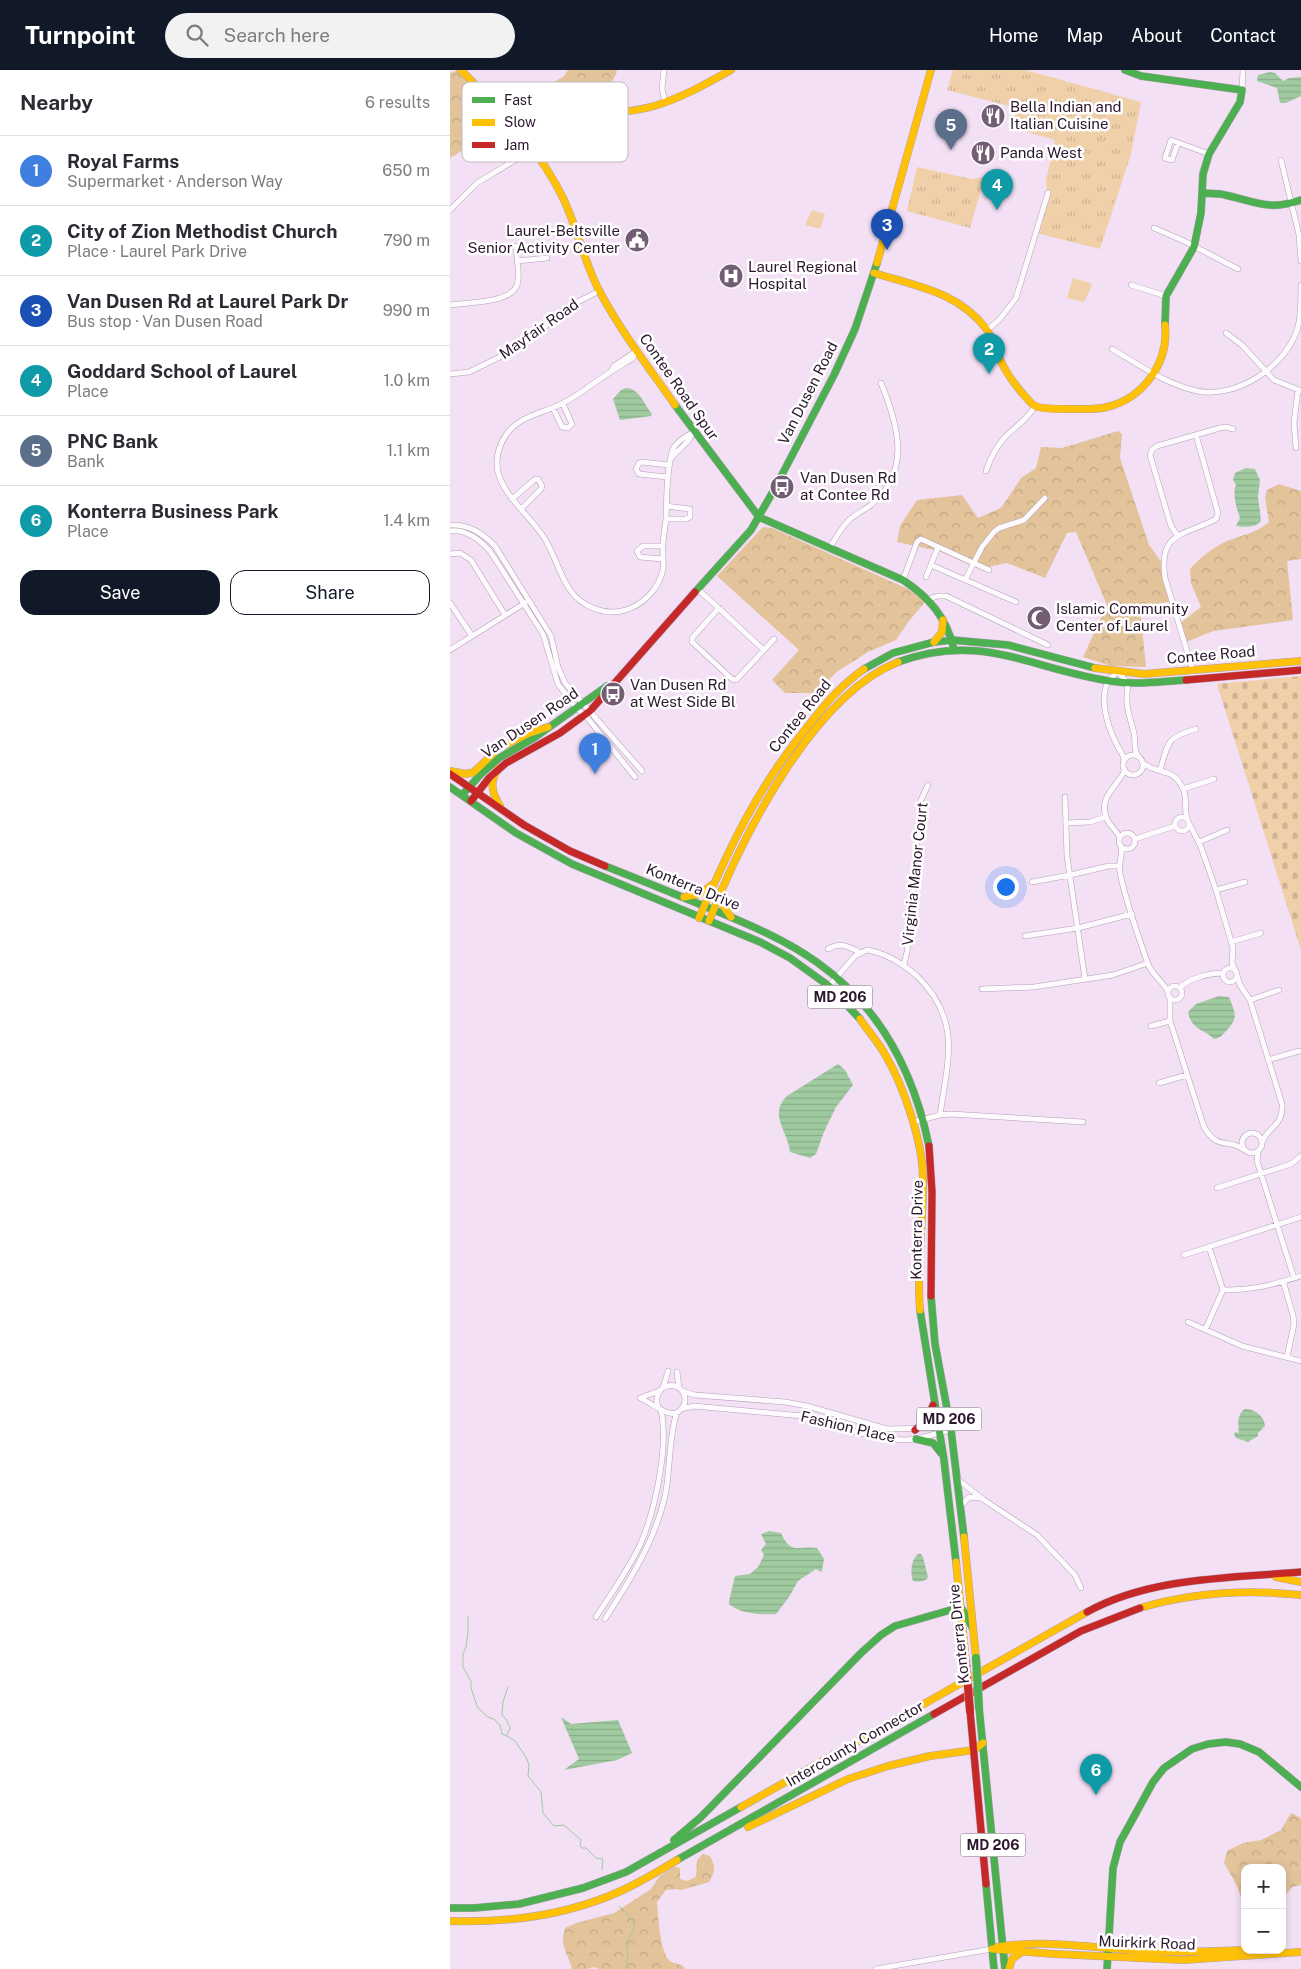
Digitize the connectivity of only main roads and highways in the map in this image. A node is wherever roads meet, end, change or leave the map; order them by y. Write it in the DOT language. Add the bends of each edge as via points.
graph roads {
  1 [pos="461,70"];
  2 [pos="731,70"];
  3 [pos="931,70"];
  4 [pos="1126,70"];
  5 [pos="473,82"];
  6 [pos="628,112"];
  7 [pos="541,162"];
  8 [pos="1202,193"];
  9 [pos="1301,200"];
  10 [pos="874,273"];
  11 [pos="759,517"];
  12 [pos="943,618"];
  13 [pos="952,640"];
  14 [pos="934,642"];
  15 [pos="954,649"];
  16 [pos="1301,661"];
  17 [pos="1301,670"];
  18 [pos="618,679"];
  19 [pos="548,726"];
  20 [pos="498,769"];
  21 [pos="450,773"];
  22 [pos="450,786"];
  23 [pos="468,787"];
  24 [pos="477,794"];
  25 [pos="462,795"];
  26 [pos="471,801"];
  27 [pos="504,812"];
  28 [pos="713,884"];
  29 [pos="720,893"];
  30 [pos="681,897"];
  31 [pos="704,906"];
  32 [pos="713,910"];
  33 [pos="700,918"];
  34 [pos="732,918"];
  35 [pos="709,921"];
  36 [pos="934,1401"];
  37 [pos="915,1430"];
  38 [pos="916,1439"];
  39 [pos="944,1460"];
  40 [pos="1301,1572"];
  41 [pos="1263,1575"];
  42 [pos="1301,1583"];
  43 [pos="1272,1590"];
  44 [pos="1301,1594"];
  45 [pos="962,1609"];
  46 [pos="972,1627"];
  47 [pos="983,1743"];
  48 [pos="974,1750"];
  49 [pos="1301,1787"];
  50 [pos="659,1853"];
  51 [pos="678,1860"];
  52 [pos="450,1908"];
  53 [pos="450,1921"];
  54 [pos="1107,1948"];
  55 [pos="992,1949"];
  56 [pos="1002,1949"];
  57 [pos="1286,1949"];
  58 [pos="1241,1950"];
  59 [pos="1301,1951"];
  60 [pos="1022,1952"];
  61 [pos="1107,1956"];
  62 [pos="994,1969"];
  63 [pos="1005,1969"];
  64 [pos="1009,1969"];
  65 [pos="1106,1969"];
  1 -- 5 [label="main road, Contee Road Spur"];
  2 -- 6 [label="main road" via="693,92"];
  3 -- 10 [label="main road, Van Dusen Road"];
  4 -- 8 [label="main road" via="1141,76 1242,90 1233,116 1209,154"];
  7 -- 11 [label="main road, Contee Road Spur" via="563,198 599,291 613,316 694,432"];
  8 -- 9 [label="main road" via="1275,207"];
  8 -- 10 [label="main road" via="1194,247 1166,296 1164,352 1154,374 1141,390 1107,407 1060,409 1036,406 1014,384 987,330 965,306 951,297"];
  10 -- 11 [label="main road, Van Dusen Road" via="855,329 834,375"];
  11 -- 12 [label="main road, Contee Road Spur" via="903,580 929,598"];
  11 -- 18 [label="main road, Van Dusen Road" via="751,530"];
  12 -- 13 [label="main road, Contee Road Spur"];
  12 -- 14 [label="main road" via="944,628"];
  13 -- 14 [label="main road, Contee Road"];
  13 -- 15 [label="main road, Contee Road Spur"];
  13 -- 16 [label="main road, Contee Road" via="1008,645 1118,672 1144,674"];
  14 -- 28 [label="main road, Contee Road" via="912,646 876,662 846,681 824,703 756,798"];
  15 -- 17 [label="main road, Contee Road" via="1008,655 1128,683"];
  15 -- 29 [label="main road, Contee Road" via="917,656 888,667 842,699 784,773 737,854"];
  18 -- 19 [label="main road, Van Dusen Road"];
  18 -- 20 [label="main road, Van Dusen Road" via="588,713"];
  19 -- 21 [label="main road" via="499,748 474,772"];
  19 -- 23 [label="main road, Van Dusen Road" via="499,758"];
  20 -- 24 [label="main road, Van Dusen Road"];
  20 -- 27 [label="main road" via="492,776 492,792"];
  21 -- 23 [label="main road, Konterra Drive / MD 206"];
  22 -- 25 [label="main road, Konterra Drive / MD 206"];
  23 -- 24 [label="main road, Konterra Drive / MD 206"];
  23 -- 25 [label="main road, Van Dusen Road"];
  24 -- 26 [label="main road, Van Dusen Road"];
  24 -- 27 [label="main road, Konterra Drive / MD 206"];
  25 -- 26 [label="main road, Konterra Drive / MD 206"];
  26 -- 33 [label="main road, Konterra Drive / MD 206" via="537,846 572,864"];
  27 -- 30 [label="main road, Konterra Drive / MD 206" via="570,851"];
  28 -- 30 [label="main road" via="700,894"];
  28 -- 31 [label="main road, Contee Road"];
  29 -- 32 [label="main road, Contee Road"];
  29 -- 34 [label="main road"];
  30 -- 31 [label="main road, Konterra Drive / MD 206"];
  31 -- 32 [label="main road, Konterra Drive / MD 206"];
  31 -- 33 [label="main road, Contee Road"];
  32 -- 34 [label="main road, Konterra Drive / MD 206"];
  32 -- 35 [label="main road, Contee Road"];
  33 -- 35 [label="main road, Konterra Drive / MD 206"];
  34 -- 46 [label="main road, Konterra Drive / MD 206" via="790,944 837,977 870,1012 890,1040 910,1078 923,1120 932,1173 932,1316 951,1430"];
  35 -- 36 [label="main road, Konterra Drive / MD 206" via="790,958 829,986 860,1018 886,1056 906,1099 923,1175 919,1295"];
  36 -- 37 [label="main road" via="929,1419"];
  36 -- 39 [label="main road, Konterra Drive / MD 206"];
  38 -- 39 [label="main road" via="933,1443 940,1449"];
  39 -- 45 [label="main road, Konterra Drive / MD 206"];
  40 -- 41 [label="main road"];
  41 -- 42 [label="main road"];
  41 -- 50 [label="main road, Intercounty Connector" via="1225,1577 1158,1588 1125,1596 1091,1610"];
  42 -- 43 [label="main road"];
  43 -- 44 [label="main road"];
  43 -- 51 [label="main road, Intercounty Connector" via="1219,1590 1183,1596 1109,1618 1024,1662"];
  45 -- 46 [label="main road"];
  45 -- 48 [label="main road, Konterra Drive / MD 206, bridge"];
  45 -- 50 [label="main road" via="918,1618 881,1635 701,1816"];
  46 -- 47 [label="main road, Konterra Drive / MD 206, bridge"];
  47 -- 48 [label="main road"];
  47 -- 56 [label="main road, Konterra Drive / MD 206"];
  48 -- 51 [label="main road" via="888,1766 848,1780"];
  48 -- 55 [label="main road, Konterra Drive / MD 206"];
  49 -- 54 [label="main road" via="1259,1752 1226,1742 1192,1749 1164,1768 1120,1842 1113,1868"];
  50 -- 52 [label="main road, Intercounty Connector" via="626,1872 563,1896 485,1909"];
  51 -- 53 [label="main road, Intercounty Connector" via="616,1893 567,1909 487,1923"];
  54 -- 56 [label="main road, Muirkirk Road" via="1036,1944"];
  54 -- 58 [label="main road, Muirkirk Road"];
  54 -- 61 [label="main road"];
  55 -- 56 [label="main road, Muirkirk Road"];
  55 -- 62 [label="main road, MD 206"];
  56 -- 60 [label="main road, Muirkirk Road"];
  56 -- 63 [label="main road, MD 206"];
  57 -- 59 [label="main road, Muirkirk Road"];
  59 -- 61 [label="main road, Muirkirk Road" via="1182,1960"];
  60 -- 61 [label="main road, Muirkirk Road"];
  60 -- 64 [label="main road" via="1012,1959"];
  61 -- 65 [label="main road"];
}
